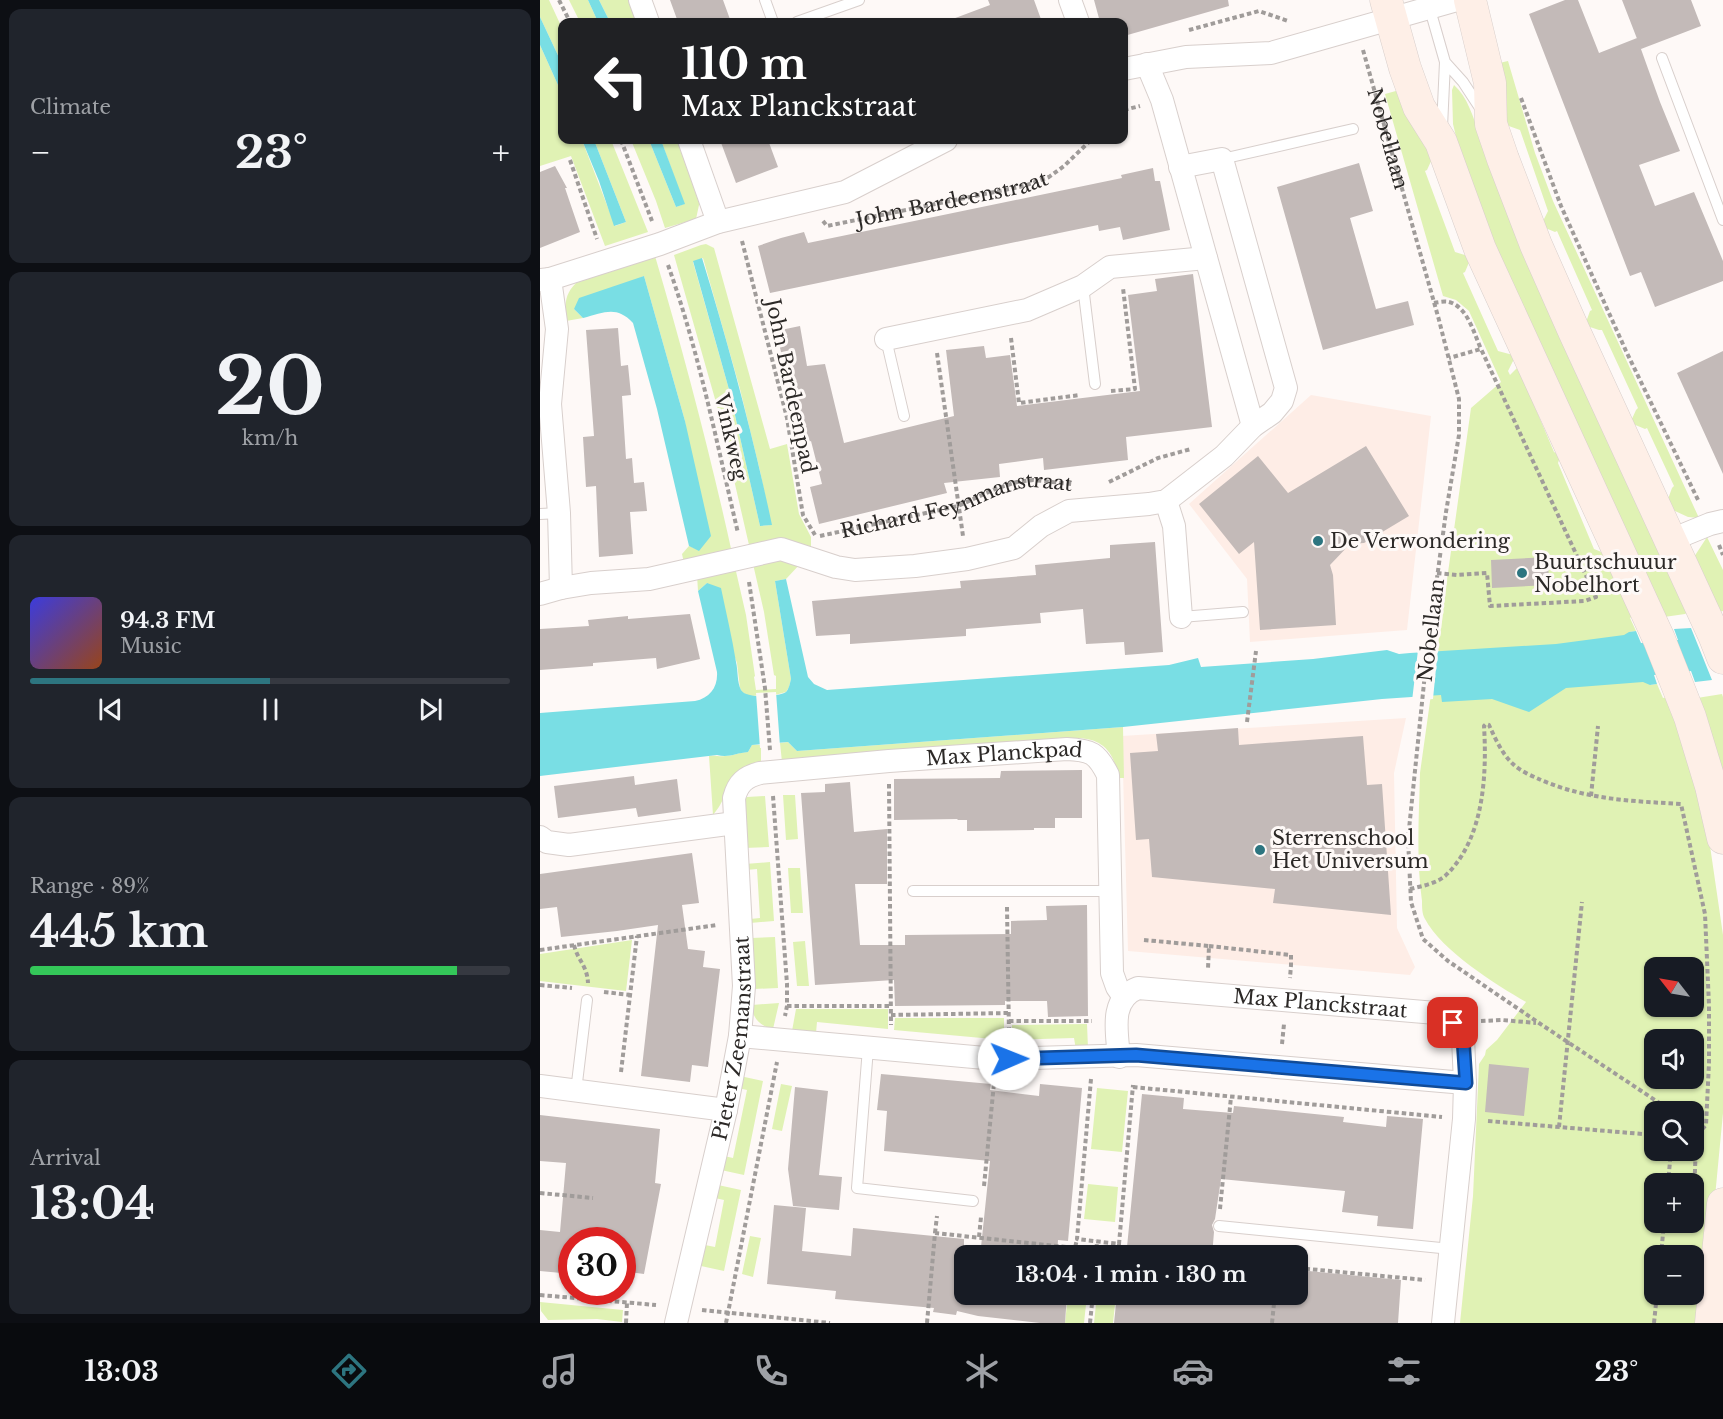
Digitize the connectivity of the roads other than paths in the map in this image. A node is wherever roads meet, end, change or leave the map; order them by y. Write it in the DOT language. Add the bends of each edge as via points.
graph roads {
  1 [pos="640,0"];
  2 [pos="765,0"];
  3 [pos="859,0"];
  4 [pos="1070,0"];
  5 [pos="1457,0"];
  6 [pos="1470,0"];
  7 [pos="1429,4"];
  8 [pos="1389,9"];
  9 [pos="647,18"];
  10 [pos="772,18"];
  11 [pos="807,18"];
  12 [pos="1077,18"];
  13 [pos="1662,58"];
  14 [pos="1444,62"];
  15 [pos="1147,64"];
  16 [pos="1128,68"];
  17 [pos="1491,124"];
  18 [pos="1353,129"];
  19 [pos="1442,142"];
  20 [pos="691,144"];
  21 [pos="938,144"];
  22 [pos="1222,159"];
  23 [pos="1180,167"];
  24 [pos="727,220"];
  25 [pos="1723,220"];
  26 [pos="1206,258"];
  27 [pos="545,280"];
  28 [pos="1083,286"];
  29 [pos="886,339"];
  30 [pos="1095,384"];
  31 [pos="904,416"];
  32 [pos="1253,426"];
  33 [pos="1166,501"];
  34 [pos="550,514"];
  35 [pos="1716,522"];
  36 [pos="1671,540"];
  37 [pos="551,591"];
  38 [pos="1243,612"];
  39 [pos="1181,617"];
  40 [pos="1718,647"];
  41 [pos="771,761"];
  42 [pos="735,823"];
  43 [pos="540,837"];
  44 [pos="1723,838"];
  45 [pos="913,891"];
  46 [pos="1110,891"];
  47 [pos="1124,997"];
  48 [pos="587,1000"];
  49 [pos="740,1036"];
  50 [pos="868,1048"];
  51 [pos="1127,1056"];
  52 [pos="1466,1083"];
  53 [pos="540,1086"];
  54 [pos="576,1091"];
  55 [pos="726,1110"];
  56 [pos="973,1201"];
  57 [pos="1723,1204"];
  58 [pos="1218,1226"];
  59 [pos="1451,1249"];
  60 [pos="676,1323"];
  61 [pos="1443,1323"];
  62 [pos="1711,1323"];
  1 -- 9 [label="street"];
  2 -- 10 [label="lane"];
  3 -- 11 [label="lane"];
  4 -- 12 [label="street"];
  5 -- 7 [label="street"];
  6 -- 17 [label="street, Nobellaan" via="1490,83"];
  7 -- 8 [label="street"];
  7 -- 14 [label="lane, Nobellaan"];
  8 -- 15 [label="street" via="1358,30 1271,53 1186,57"];
  8 -- 19 [label="street, Nobellaan" via="1419,107"];
  13 -- 25 [label="lane"];
  14 -- 17 [label="lane, Nobellaan"];
  14 -- 19 [label="lane, Nobellaan"];
  15 -- 16 [label="street"];
  15 -- 23 [label="street" via="1162,100"];
  17 -- 36 [label="street, Nobellaan" via="1536,245"];
  18 -- 22 [label="lane"];
  19 -- 44 [label="street, Nobellaan" via="1480,249 1674,676 1711,786"];
  20 -- 24 [label="street"];
  21 -- 24 [label="street, John Bardeenstraat" via="845,192"];
  22 -- 23 [label="street"];
  22 -- 32 [label="street, Richard Feynmanstraat" via="1286,388 1272,413"];
  23 -- 26 [label="street"];
  24 -- 27 [label="street, John Bardeenstraat"];
  26 -- 28 [label="street" via="1110,267"];
  26 -- 32 [label="street"];
  27 -- 34 [label="street" via="557,329 550,404"];
  28 -- 29 [label="street" via="1028,310"];
  28 -- 30 [label="lane"];
  29 -- 31 [label="lane"];
  32 -- 33 [label="street, Richard Feynmanstraat" via="1224,456"];
  33 -- 37 [label="street, Richard Feynmanstraat" via="1068,511 1014,548 966,559 855,570 836,567 815,548 781,549 649,579 591,583"];
  33 -- 39 [label="street" via="1174,526"];
  34 -- 37 [label="street"];
  35 -- 36 [label="street"];
  36 -- 40 [label="street, Nobellaan"];
  38 -- 39 [label="lane"];
  41 -- 42 [label="street, Pieter Zeemanstraat" via="741,782 734,798"];
  41 -- 46 [label="street, Max Planckpad" via="889,761 1067,749 1094,754 1101,759 1108,775"];
  42 -- 43 [label="street" via="569,845"];
  42 -- 49 [label="street, Pieter Zeemanstraat" via="744,986"];
  45 -- 46 [label="lane"];
  46 -- 47 [label="street" via="1112,973"];
  47 -- 51 [label="street" via="1117,1020"];
  47 -- 52 [label="street, Max Planckstraat" via="1138,988 1436,1013 1453,1023 1463,1038"];
  48 -- 54 [label="lane"];
  49 -- 50 [label="street"];
  49 -- 55 [label="street, Pieter Zeemanstraat"];
  50 -- 51 [label="street" via="1003,1059"];
  50 -- 56 [label="lane" via="856,1188"];
  51 -- 52 [label="street"];
  52 -- 59 [label="street"];
  53 -- 54 [label="street"];
  54 -- 55 [label="street"];
  55 -- 60 [label="street, Pieter Zeemanstraat"];
  57 -- 62 [label="street"];
  58 -- 59 [label="lane"];
  59 -- 61 [label="street"];
}
